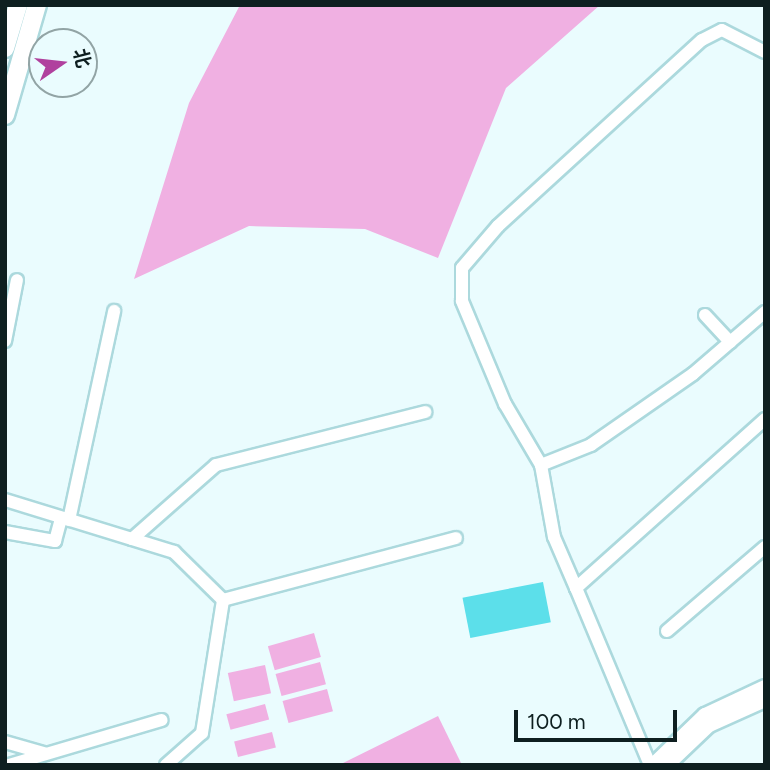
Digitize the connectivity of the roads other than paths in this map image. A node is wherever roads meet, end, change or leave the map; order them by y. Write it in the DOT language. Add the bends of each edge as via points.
graph roads {
  1 [pos="18,5"];
  2 [pos="37,5"];
  3 [pos="5,48"];
  4 [pos="765,52"];
  5 [pos="5,115"];
  6 [pos="17,281"];
  7 [pos="114,311"];
  8 [pos="765,312"];
  9 [pos="705,315"];
  10 [pos="5,341"];
  11 [pos="730,342"];
  12 [pos="425,412"];
  13 [pos="765,419"];
  14 [pos="541,465"];
  15 [pos="5,500"];
  16 [pos="65,519"];
  17 [pos="5,532"];
  18 [pos="456,538"];
  19 [pos="132,539"];
  20 [pos="765,548"];
  21 [pos="576,588"];
  22 [pos="223,600"];
  23 [pos="667,631"];
  24 [pos="765,687"];
  25 [pos="765,700"];
  26 [pos="162,720"];
  27 [pos="5,742"];
  28 [pos="44,753"];
  29 [pos="9,765"];
  30 [pos="166,765"];
  31 [pos="652,765"];
  32 [pos="667,765"];
  1 -- 3 [label="highway"];
  2 -- 5 [label="highway"];
  4 -- 14 [label="street" via="722,30 702,40 498,226 462,268 462,301 505,404"];
  6 -- 10 [label="street"];
  7 -- 16 [label="street"];
  8 -- 11 [label="street"];
  9 -- 11 [label="street"];
  11 -- 14 [label="street" via="591,445"];
  12 -- 19 [label="street" via="216,465"];
  13 -- 21 [label="street"];
  14 -- 21 [label="street" via="554,537"];
  15 -- 16 [label="street"];
  16 -- 17 [label="street" via="55,541"];
  16 -- 19 [label="street"];
  18 -- 22 [label="street"];
  19 -- 22 [label="street" via="174,552"];
  20 -- 23 [label="street"];
  21 -- 31 [label="street"];
  22 -- 30 [label="street" via="202,733"];
  24 -- 31 [label="main road" via="705,715"];
  25 -- 32 [label="main road" via="709,726"];
  26 -- 28 [label="street" via="122,737"];
  27 -- 28 [label="street"];
  28 -- 29 [label="street"];
}
